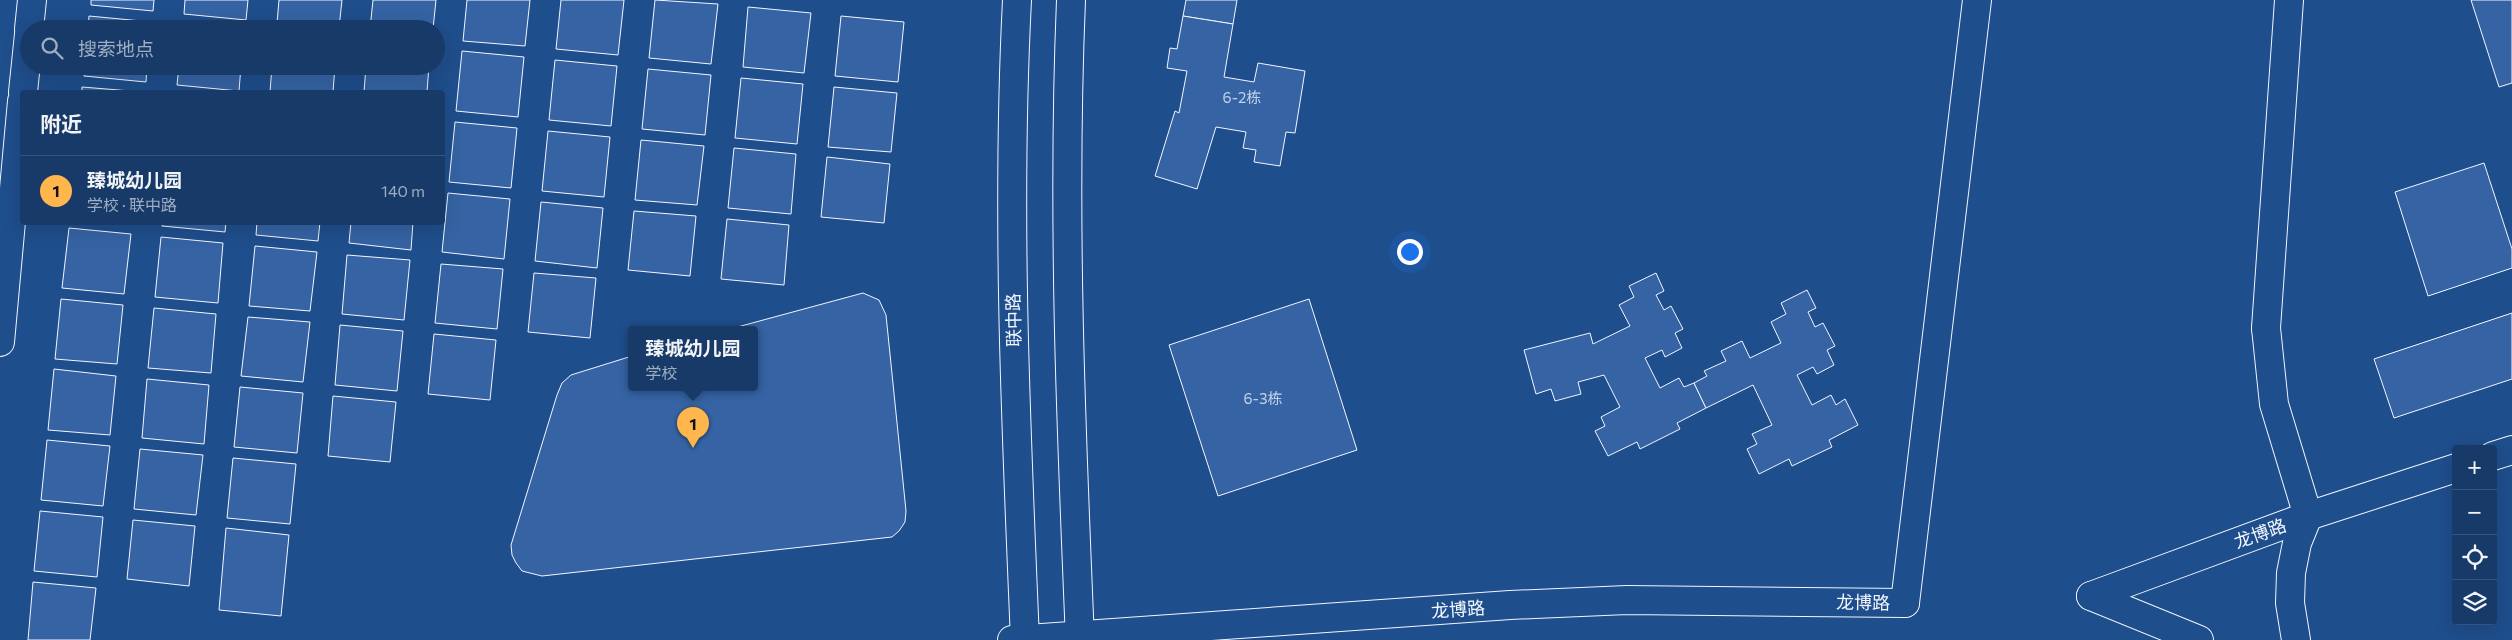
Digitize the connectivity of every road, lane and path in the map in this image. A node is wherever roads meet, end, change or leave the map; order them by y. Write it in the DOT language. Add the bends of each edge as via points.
graph roads {
  1 [pos="32,0"];
  2 [pos="1017,0"];
  3 [pos="1071,0"];
  4 [pos="1976,0"];
  5 [pos="2289,0"];
  6 [pos="30,20"];
  7 [pos="25,75"];
  8 [pos="23,90"];
  9 [pos="20,123"];
  10 [pos="0,342"];
  11 [pos="2512,450"];
  12 [pos="2497,455"];
  13 [pos="2452,469"];
  14 [pos="2308,516"];
  15 [pos="1080,638"];
  16 [pos="1021,640"];
  17 [pos="2199,640"];
  18 [pos="2296,640"];
  1 -- 6 [label="street"];
  2 -- 16 [label="street, 联中路" via="1012,240"];
  3 -- 15 [label="street" via="1066,239"];
  4 -- 15 [label="street, 龙博路" via="1905,603 1617,600 1510,605"];
  5 -- 14 [label="street" via="2266,328 2274,404"];
  7 -- 8 [label="street"];
  9 -- 10 [label="street"];
  11 -- 12 [label="street"];
  13 -- 14 [label="street, 龙博路"];
  14 -- 17 [label="street, 龙博路" via="2091,596"];
  14 -- 18 [label="street" via="2297,543 2291,573 2290,603"];
  15 -- 16 [label="street, 龙博路"];
}
